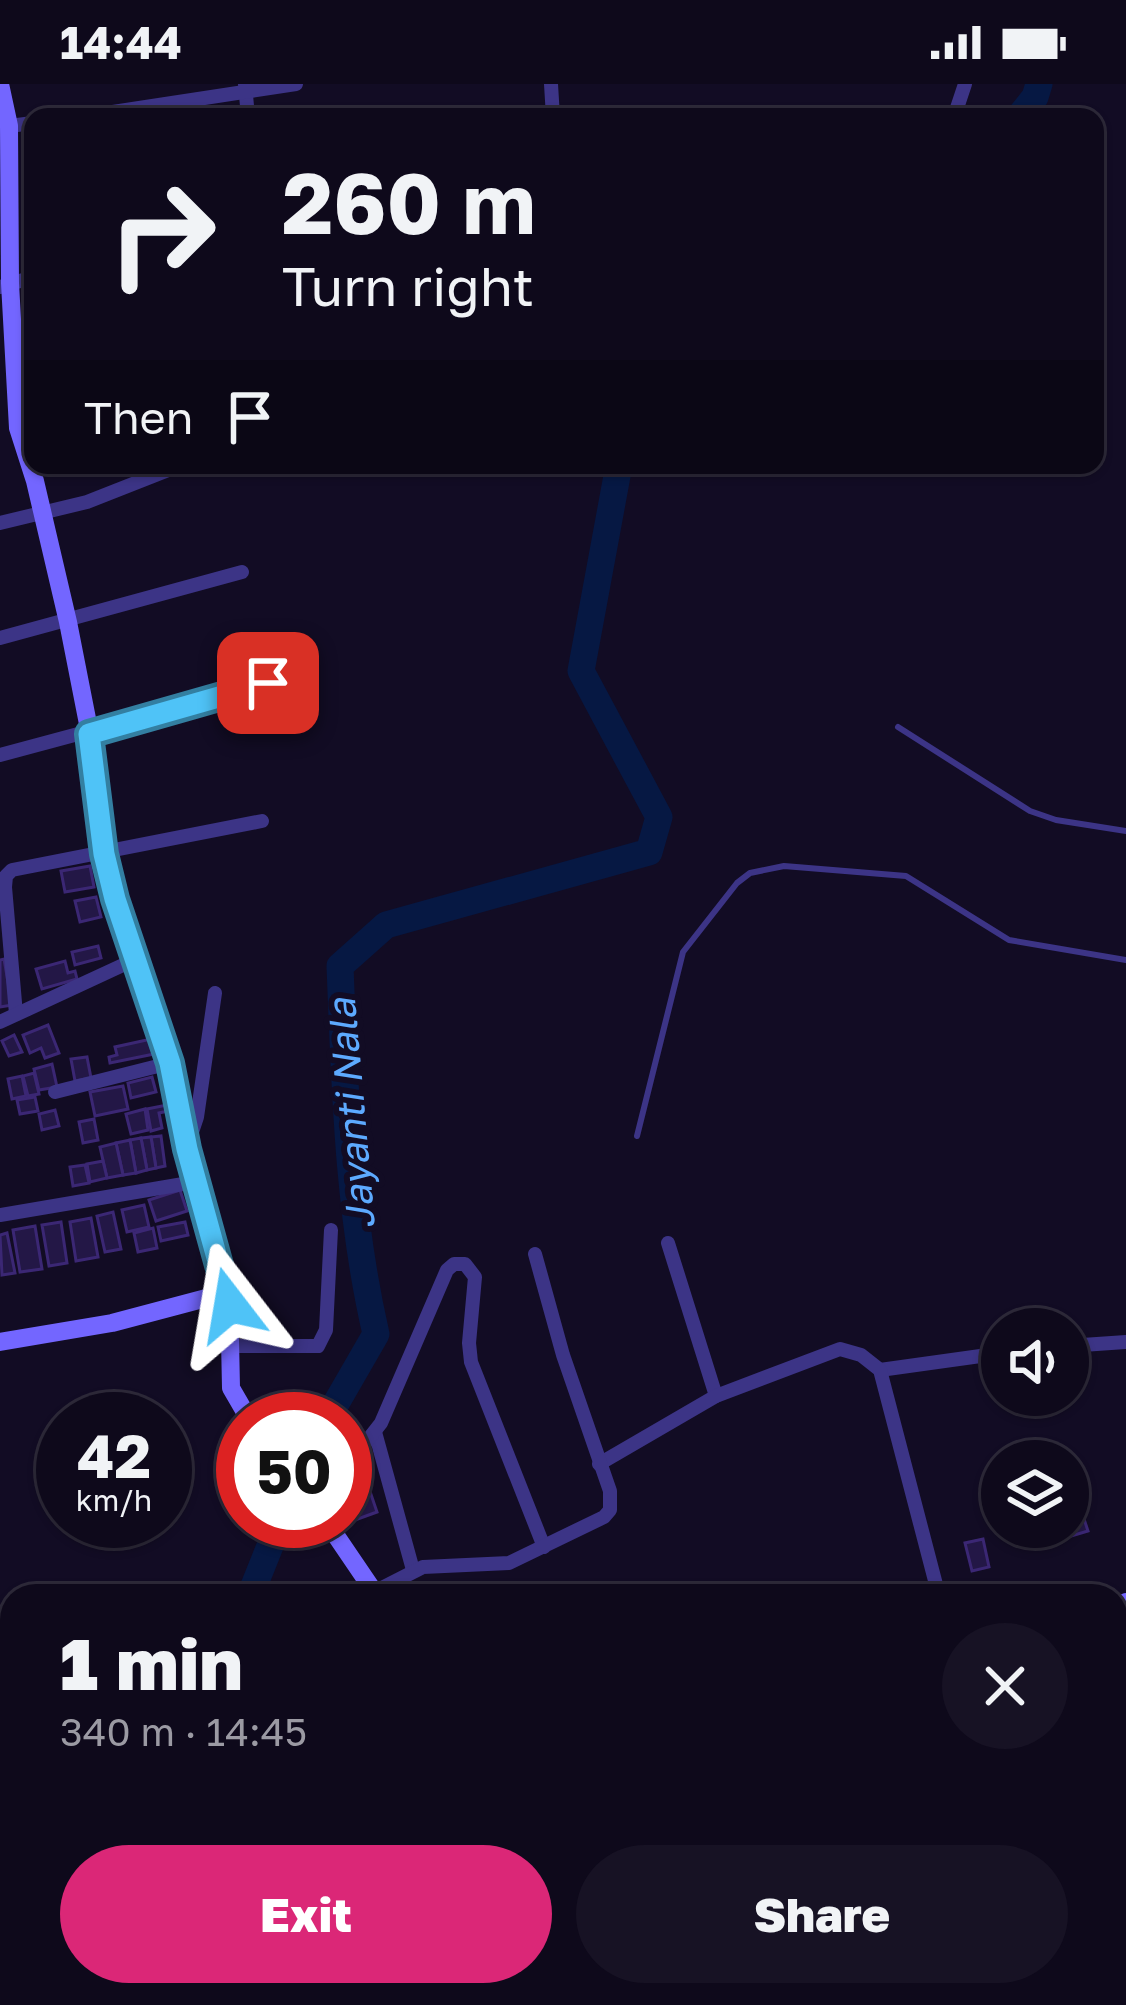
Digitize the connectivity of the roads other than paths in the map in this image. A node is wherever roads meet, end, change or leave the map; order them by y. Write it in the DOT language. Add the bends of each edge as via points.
graph roads {
  1 [pos="0,84"];
  2 [pos="296,84"];
  3 [pos="245,87"];
  4 [pos="152,108"];
  5 [pos="24,124"];
  6 [pos="9,126"];
  7 [pos="5,176"];
  8 [pos="5,285"];
  9 [pos="17,428"];
  10 [pos="31,474"];
  11 [pos="158,474"];
  12 [pos="43,514"];
  13 [pos="0,523"];
  14 [pos="242,572"];
  15 [pos="68,622"];
  16 [pos="0,638"];
  17 [pos="268,683"];
  18 [pos="898,727"];
  19 [pos="89,734"];
  20 [pos="0,755"];
  21 [pos="262,821"];
  22 [pos="1126,831"];
  23 [pos="104,854"];
  24 [pos="4,917"];
  25 [pos="136,959"];
  26 [pos="1126,960"];
  27 [pos="215,993"];
  28 [pos="16,1014"];
  29 [pos="0,1022"];
  30 [pos="170,1063"];
  31 [pos="55,1092"];
  32 [pos="637,1136"];
  33 [pos="187,1149"];
  34 [pos="195,1182"];
  35 [pos="0,1215"];
  36 [pos="331,1230"];
  37 [pos="668,1243"];
  38 [pos="535,1254"];
  39 [pos="229,1292"];
  40 [pos="0,1342"];
  41 [pos="1126,1342"];
  42 [pos="1089,1345"];
  43 [pos="232,1346"];
  44 [pos="981,1356"];
  45 [pos="880,1370"];
  46 [pos="233,1392"];
  47 [pos="716,1396"];
  48 [pos="375,1432"];
  49 [pos="372,1436"];
  50 [pos="599,1463"];
  51 [pos="544,1547"];
  52 [pos="344,1548"];
  53 [pos="413,1570"];
  54 [pos="368,1584"];
  55 [pos="391,1584"];
  56 [pos="936,1584"];
  1 -- 6 [label="main road"];
  2 -- 3 [label="street"];
  3 -- 4 [label="street"];
  5 -- 6 [label="street"];
  6 -- 7 [label="main road"];
  7 -- 8 [label="main road"];
  8 -- 9 [label="main road"];
  10 -- 12 [label="main road"];
  11 -- 12 [label="street"];
  12 -- 13 [label="street"];
  12 -- 15 [label="main road"];
  14 -- 15 [label="street"];
  15 -- 16 [label="street"];
  15 -- 19 [label="main road"];
  17 -- 19 [label="street"];
  18 -- 22 [label="lane" via="1030,811"];
  19 -- 20 [label="street"];
  19 -- 23 [label="main road"];
  21 -- 23 [label="street"];
  23 -- 24 [label="street" via="12,870"];
  23 -- 25 [label="main road"];
  24 -- 28 [label="street"];
  25 -- 28 [label="street"];
  25 -- 30 [label="main road"];
  26 -- 32 [label="lane" via="1010,940 906,875 784,866 749,874 683,952"];
  27 -- 33 [label="street"];
  28 -- 29 [label="street"];
  30 -- 31 [label="street"];
  30 -- 33 [label="main road"];
  33 -- 34 [label="main road"];
  34 -- 35 [label="street"];
  34 -- 39 [label="main road"];
  36 -- 43 [label="street" via="326,1330 318,1346"];
  37 -- 47 [label="street"];
  38 -- 50 [label="street"];
  39 -- 40 [label="main road"];
  39 -- 43 [label="main road"];
  41 -- 42 [label="street"];
  43 -- 46 [label="main road"];
  44 -- 45 [label="street"];
  45 -- 47 [label="street" via="839,1349"];
  45 -- 56 [label="street"];
  47 -- 50 [label="street"];
  48 -- 49 [label="street"];
  48 -- 51 [label="street" via="447,1270 465,1264 475,1276 471,1362"];
  48 -- 53 [label="street"];
  50 -- 51 [label="street" via="610,1510"];
  51 -- 53 [label="street" via="496,1566"];
  52 -- 54 [label="main road"];
  53 -- 55 [label="street"];
}
